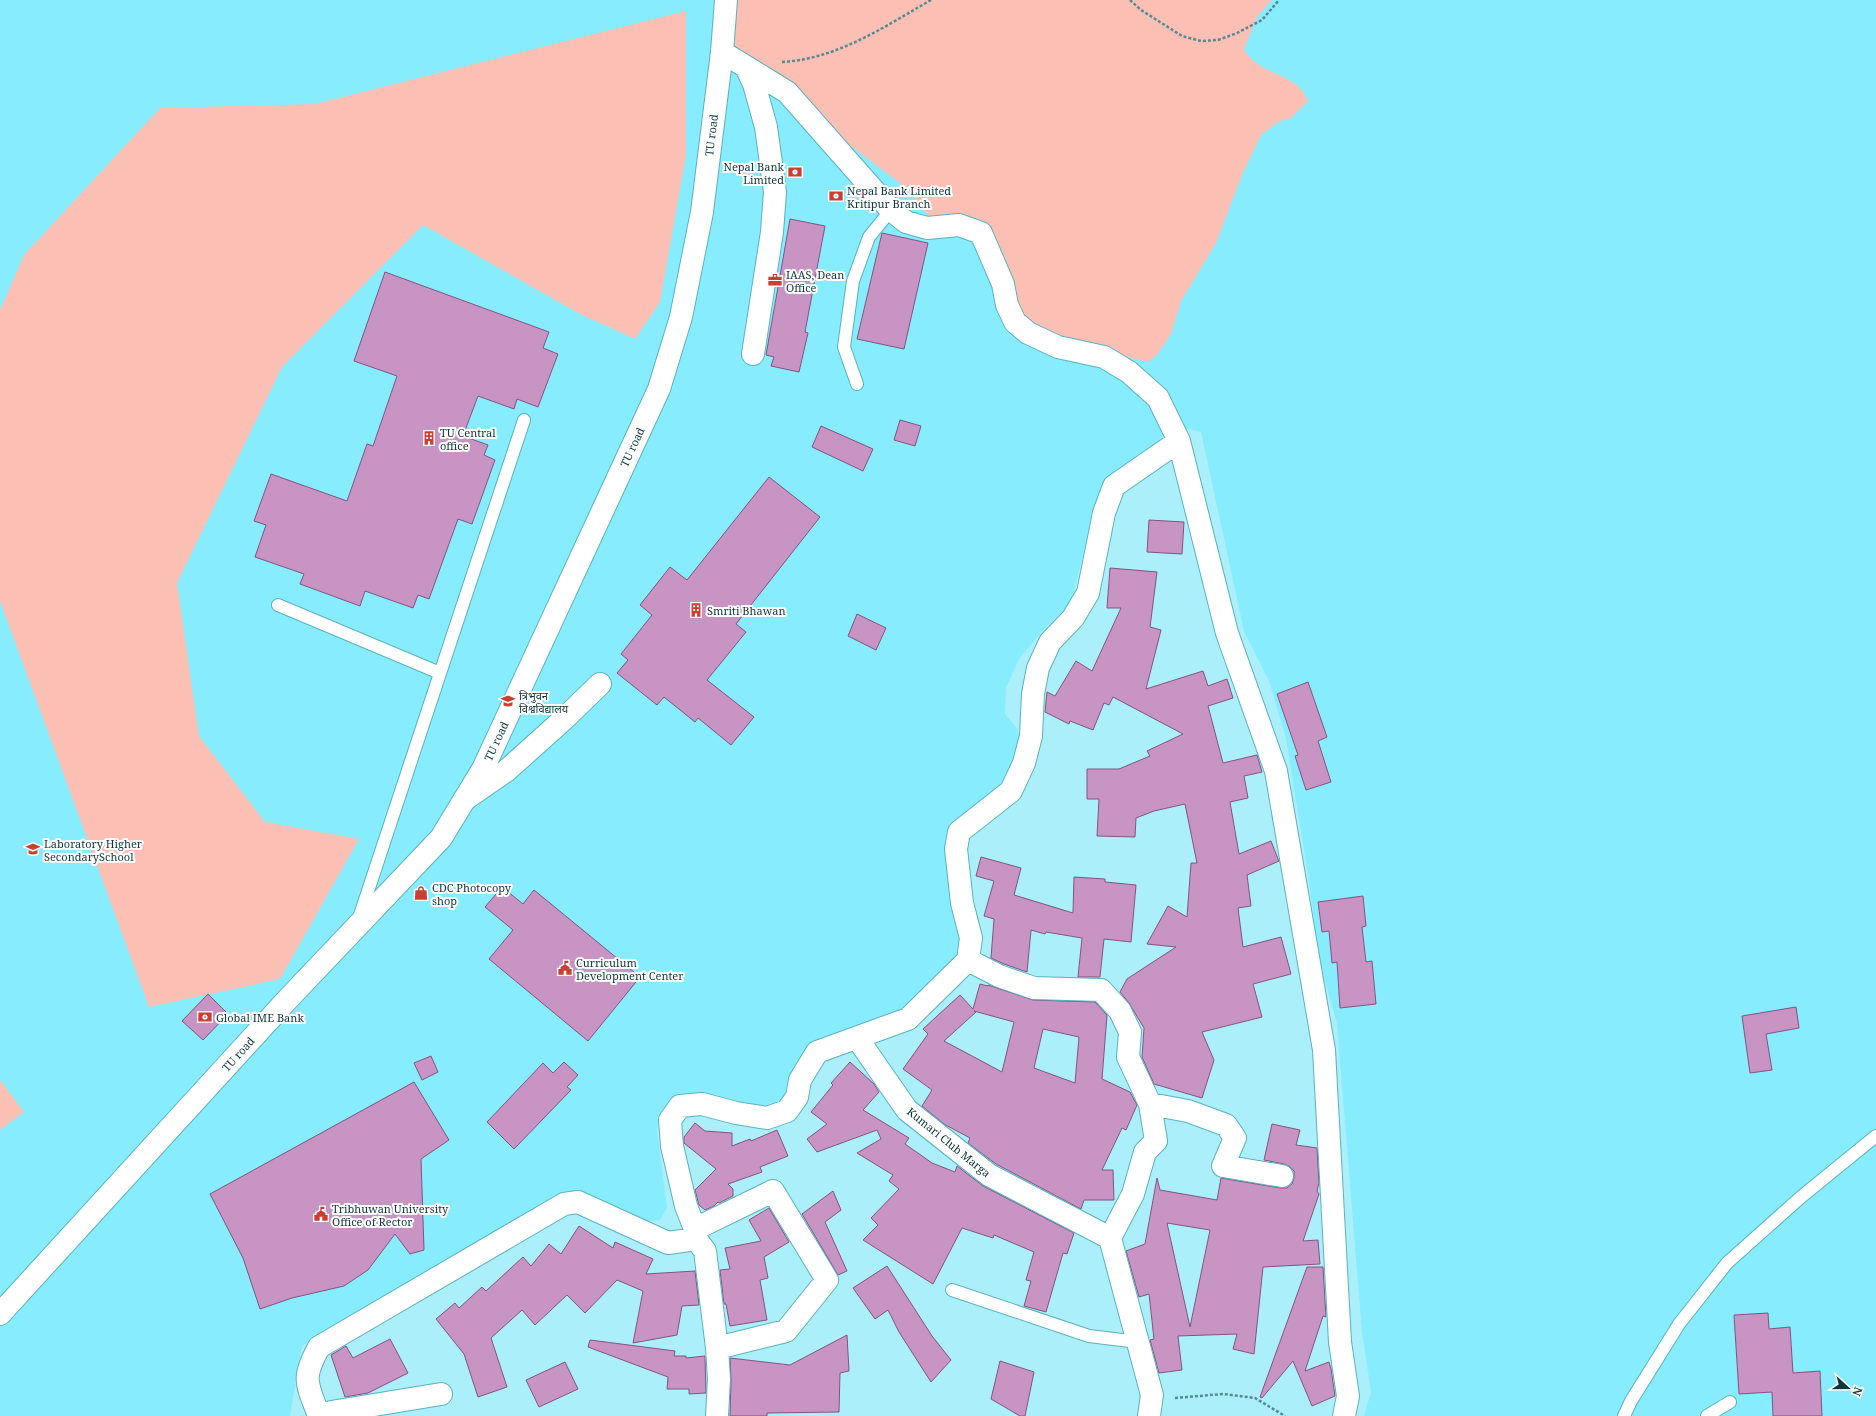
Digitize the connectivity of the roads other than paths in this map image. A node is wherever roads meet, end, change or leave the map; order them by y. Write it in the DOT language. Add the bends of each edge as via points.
graph roads {
  1 [pos="726,0"];
  2 [pos="722,52"];
  3 [pos="746,67"];
  4 [pos="891,210"];
  5 [pos="753,354"];
  6 [pos="857,384"];
  7 [pos="524,420"];
  8 [pos="1179,441"];
  9 [pos="278,605"];
  10 [pos="440,673"];
  11 [pos="600,684"];
  12 [pos="464,800"];
  13 [pos="356,927"];
  14 [pos="968,960"];
  15 [pos="857,1038"];
  16 [pos="1150,1104"];
  17 [pos="1876,1136"];
  18 [pos="1282,1176"];
  19 [pos="695,1234"];
  20 [pos="1110,1238"];
  21 [pos="952,1290"];
  22 [pos="0,1314"];
  23 [pos="1138,1342"];
  24 [pos="717,1348"];
  25 [pos="441,1394"];
  26 [pos="1730,1402"];
  27 [pos="1151,1407"];
  28 [pos="319,1416"];
  29 [pos="326,1416"];
  30 [pos="717,1416"];
  31 [pos="1344,1416"];
  32 [pos="1624,1416"];
  33 [pos="1708,1416"];
  1 -- 2 [label="street, TU road"];
  2 -- 3 [label="street"];
  2 -- 12 [label="street, TU road" via="702,212 681,317 659,389 483,769"];
  3 -- 4 [label="street" via="787,92"];
  3 -- 5 [label="street" via="754,84 766,128 775,192 772,232"];
  4 -- 6 [label="lane" via="870,237 853,281 844,347"];
  4 -- 8 [label="street" via="906,222 927,228 959,225 981,233 1003,284 1007,305 1015,322 1028,334 1058,347 1104,357 1129,372 1158,398"];
  7 -- 10 [label="lane"];
  8 -- 14 [label="street" via="1114,486 1104,513 1088,593 1073,618 1050,642 1038,668 1033,694 1031,736 1024,763 1011,791 959,832 956,848 962,903 971,938"];
  8 -- 31 [label="street" via="1227,633 1276,771 1324,1050 1340,1342 1348,1396"];
  9 -- 10 [label="lane"];
  10 -- 13 [label="lane"];
  11 -- 12 [label="street" via="506,771"];
  12 -- 13 [label="street, TU road" via="441,838"];
  13 -- 22 [label="street, TU road"];
  14 -- 15 [label="street" via="908,1019"];
  14 -- 16 [label="street" via="999,976 1034,988 1100,990 1120,1011 1130,1032 1128,1057"];
  15 -- 19 [label="street" via="818,1052 800,1080 797,1097 787,1111 767,1118 702,1104 680,1106 670,1120 672,1146"];
  15 -- 20 [label="street, Kumari Club Marga" via="907,1110 983,1170"];
  16 -- 18 [label="street" via="1188,1111 1226,1125 1235,1138 1224,1166"];
  16 -- 20 [label="street" via="1156,1141 1145,1152 1133,1194"];
  17 -- 32 [label="lane" via="1801,1197 1727,1264 1679,1324"];
  19 -- 24 [label="street" via="705,1251"];
  19 -- 24 [label="street" via="773,1192 827,1280 786,1331"];
  19 -- 28 [label="street" via="668,1243 578,1202 564,1204 319,1347 310,1365 306,1382"];
  20 -- 23 [label="street"];
  21 -- 23 [label="lane" via="1089,1336"];
  23 -- 27 [label="street"];
  24 -- 30 [label="street"];
  25 -- 29 [label="street" via="331,1412"];
  26 -- 33 [label="lane"];
}
